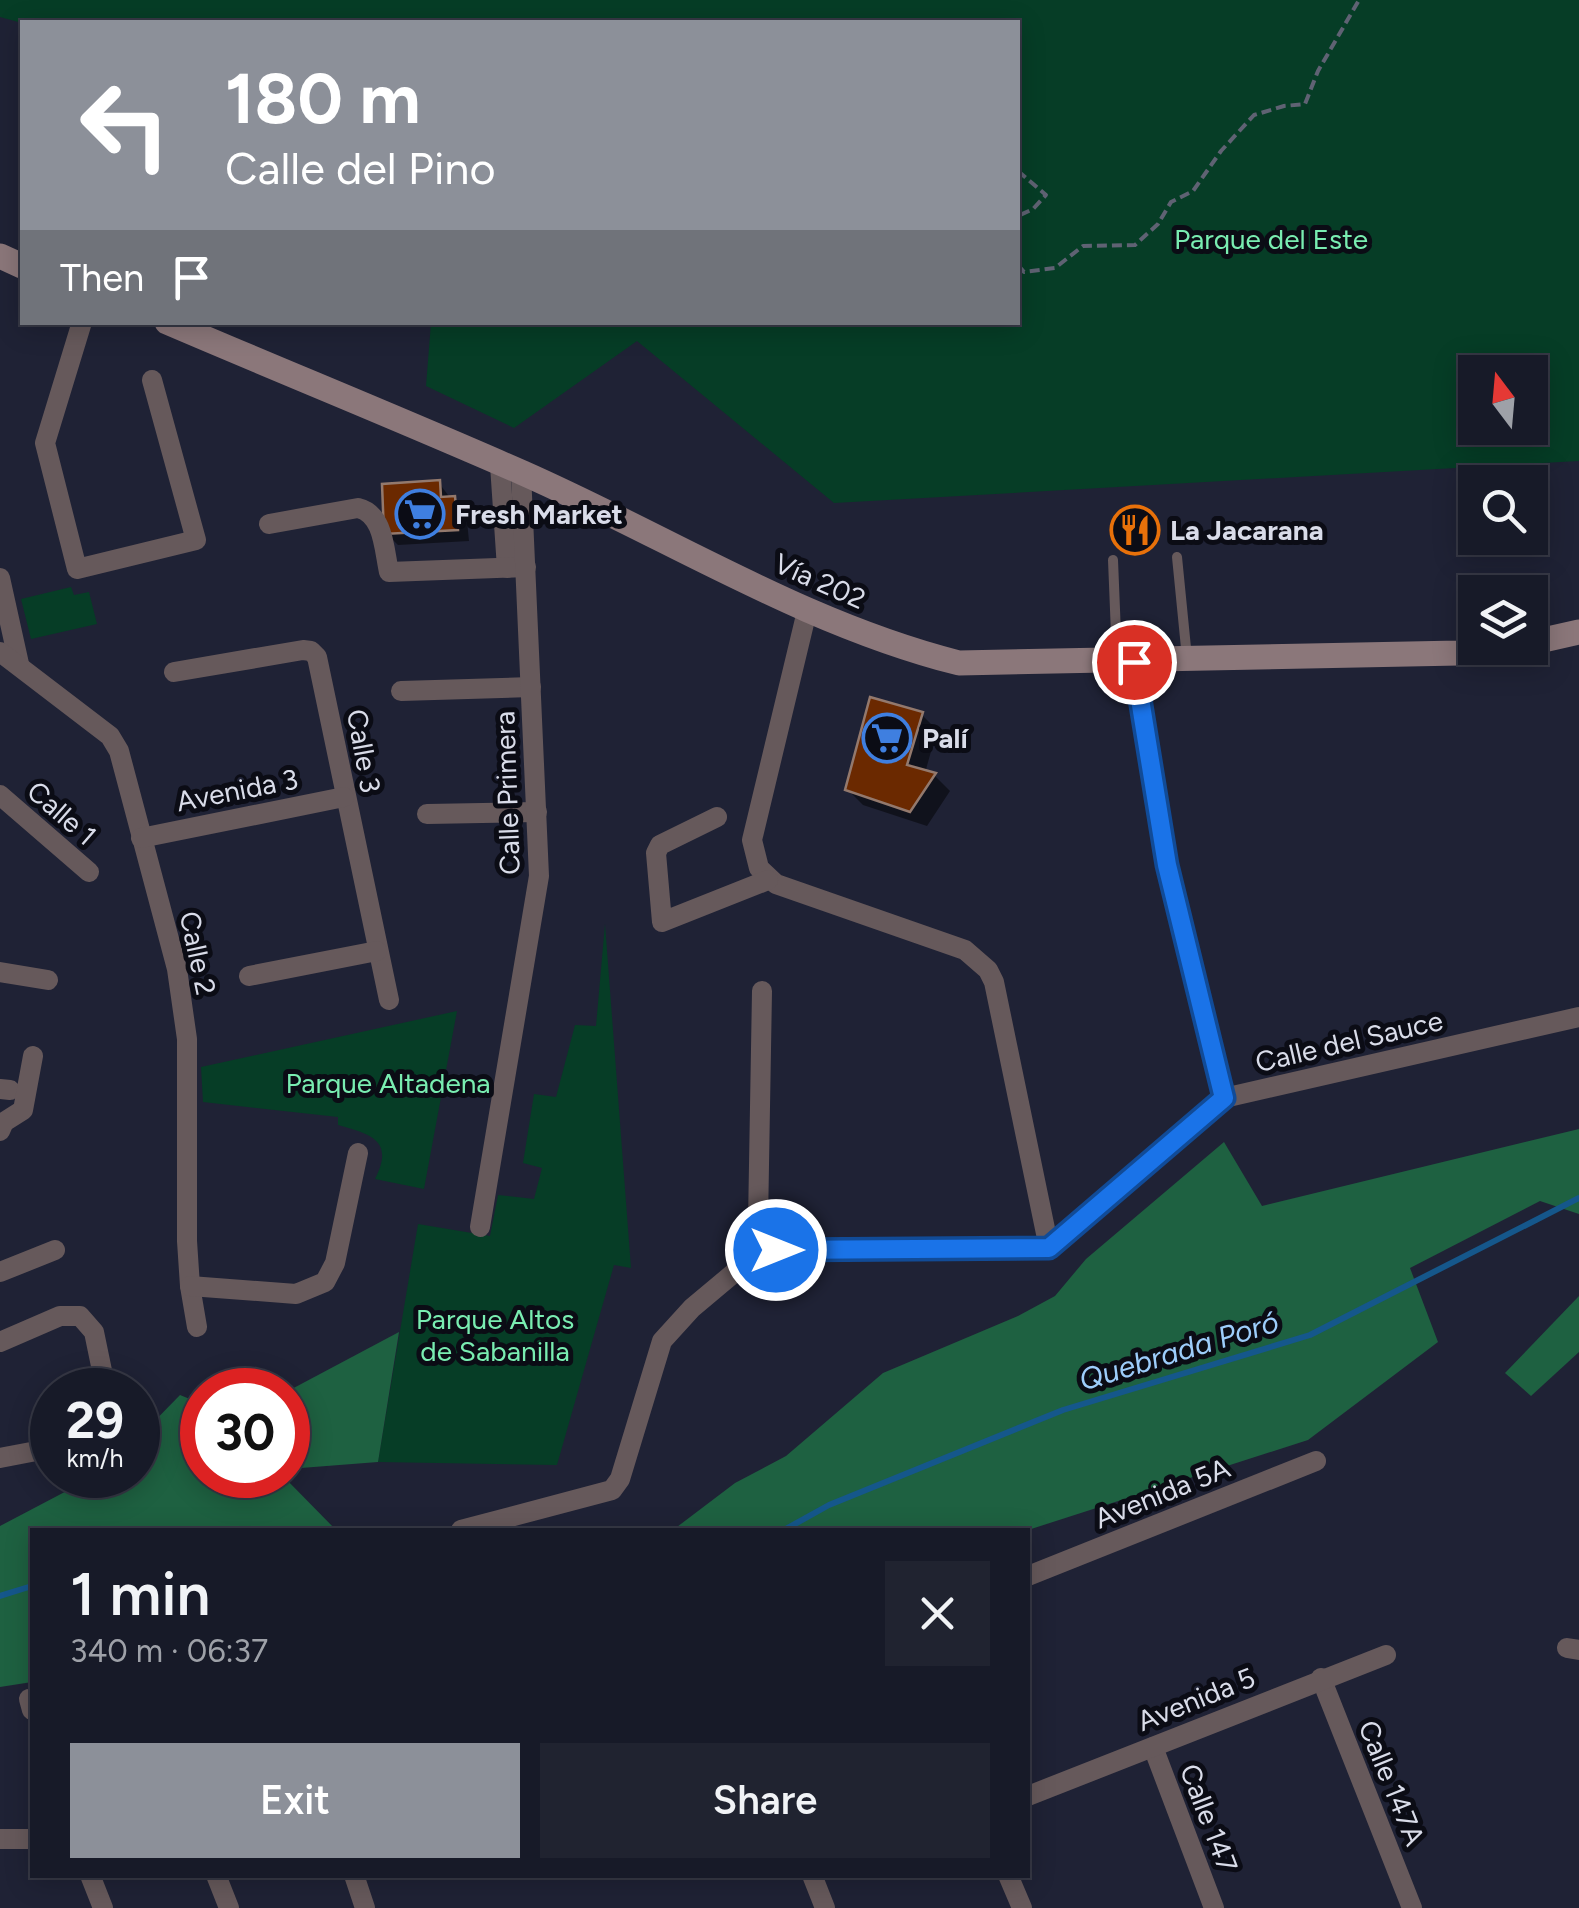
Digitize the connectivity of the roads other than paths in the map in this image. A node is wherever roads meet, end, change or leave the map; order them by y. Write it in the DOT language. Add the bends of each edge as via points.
graph roads {
  1 [pos="81,325"];
  2 [pos="174,325"];
  3 [pos="152,380"];
  4 [pos="511,469"];
  5 [pos="269,524"];
  6 [pos="1177,558"];
  7 [pos="1112,560"];
  8 [pos="516,568"];
  9 [pos="0,578"];
  10 [pos="808,611"];
  11 [pos="1579,632"];
  12 [pos="1548,639"];
  13 [pos="0,652"];
  14 [pos="1458,653"];
  15 [pos="1187,659"];
  16 [pos="1126,661"];
  17 [pos="19,664"];
  18 [pos="174,672"];
  19 [pos="532,686"];
  20 [pos="401,691"];
  21 [pos="0,795"];
  22 [pos="344,797"];
  23 [pos="537,812"];
  24 [pos="427,814"];
  25 [pos="717,817"];
  26 [pos="141,838"];
  27 [pos="88,872"];
  28 [pos="768,880"];
  29 [pos="377,951"];
  30 [pos="0,972"];
  31 [pos="248,976"];
  32 [pos="48,980"];
  33 [pos="762,991"];
  34 [pos="389,1000"];
  35 [pos="1579,1017"];
  36 [pos="34,1056"];
  37 [pos="1224,1098"];
  38 [pos="0,1131"];
  39 [pos="358,1152"];
  40 [pos="480,1228"];
  41 [pos="766,1246"];
  42 [pos="1049,1248"];
  43 [pos="54,1250"];
  44 [pos="0,1272"];
  45 [pos="190,1286"];
  46 [pos="197,1326"];
  47 [pos="0,1342"];
  48 [pos="101,1368"];
  49 [pos="30,1452"];
  50 [pos="0,1458"];
  51 [pos="1316,1461"];
  52 [pos="468,1528"];
  53 [pos="1030,1575"];
  54 [pos="1386,1655"];
  55 [pos="1321,1678"];
  56 [pos="1153,1747"];
  57 [pos="1030,1795"];
  58 [pos="0,1839"];
  59 [pos="30,1840"];
  60 [pos="91,1878"];
  61 [pos="217,1878"];
  62 [pos="355,1878"];
  63 [pos="813,1878"];
  64 [pos="1009,1878"];
  65 [pos="102,1908"];
  66 [pos="229,1908"];
  67 [pos="366,1908"];
  68 [pos="825,1908"];
  69 [pos="1022,1908"];
  70 [pos="1214,1908"];
  71 [pos="1412,1908"];
  1 -- 3 [label="street" via="45,442 77,569 196,540"];
  2 -- 4 [label="main road, Vía 202"];
  4 -- 8 [label="street, Calle Primera"];
  4 -- 10 [label="main road, Vía 202"];
  5 -- 8 [label="street" via="358,508 379,526 389,572"];
  6 -- 15 [label="lane"];
  7 -- 16 [label="lane"];
  8 -- 19 [label="street, Calle Primera"];
  9 -- 17 [label="street"];
  10 -- 16 [label="main road, Vía 202" via="959,663"];
  10 -- 28 [label="street" via="752,840"];
  11 -- 12 [label="main road"];
  13 -- 17 [label="street, Calle 2"];
  14 -- 15 [label="main road, Vía 202"];
  15 -- 16 [label="main road, Vía 202"];
  16 -- 37 [label="street"];
  17 -- 26 [label="street, Calle 2" via="110,736"];
  18 -- 22 [label="street, Calle 3" via="312,651 321,668"];
  19 -- 20 [label="street"];
  19 -- 23 [label="street, Calle Primera"];
  21 -- 27 [label="street, Calle 1"];
  22 -- 26 [label="street, Avenida 3"];
  22 -- 29 [label="street, Calle 3"];
  23 -- 24 [label="street"];
  23 -- 40 [label="street, Calle Primera" via="539,876"];
  25 -- 28 [label="street" via="660,845 662,922"];
  26 -- 45 [label="street, Calle 2" via="177,969 187,1039"];
  28 -- 42 [label="street" via="965,950 988,970"];
  29 -- 31 [label="street"];
  29 -- 34 [label="street, Calle 3"];
  30 -- 32 [label="street"];
  33 -- 41 [label="street" via="758,1223"];
  35 -- 37 [label="street, Calle del Sauce"];
  36 -- 38 [label="street" via="23,1110"];
  37 -- 42 [label="street, Calle del Sauce"];
  39 -- 45 [label="street" via="335,1263 325,1282 296,1294"];
  41 -- 42 [label="street"];
  41 -- 52 [label="street" via="662,1341 612,1490"];
  43 -- 44 [label="street"];
  45 -- 46 [label="street, Calle 2"];
  47 -- 48 [label="street" via="60,1316 80,1316 94,1332"];
  49 -- 50 [label="street"];
  51 -- 53 [label="street, Avenida 5A"];
  54 -- 55 [label="street, Avenida 5"];
  55 -- 56 [label="street, Avenida 5"];
  55 -- 71 [label="street, Calle 147A"];
  56 -- 57 [label="street, Avenida 5"];
  56 -- 70 [label="street, Calle 147"];
  58 -- 59 [label="street"];
  60 -- 65 [label="street"];
  61 -- 66 [label="street"];
  62 -- 67 [label="street"];
  63 -- 68 [label="street"];
  64 -- 69 [label="street"];
}
